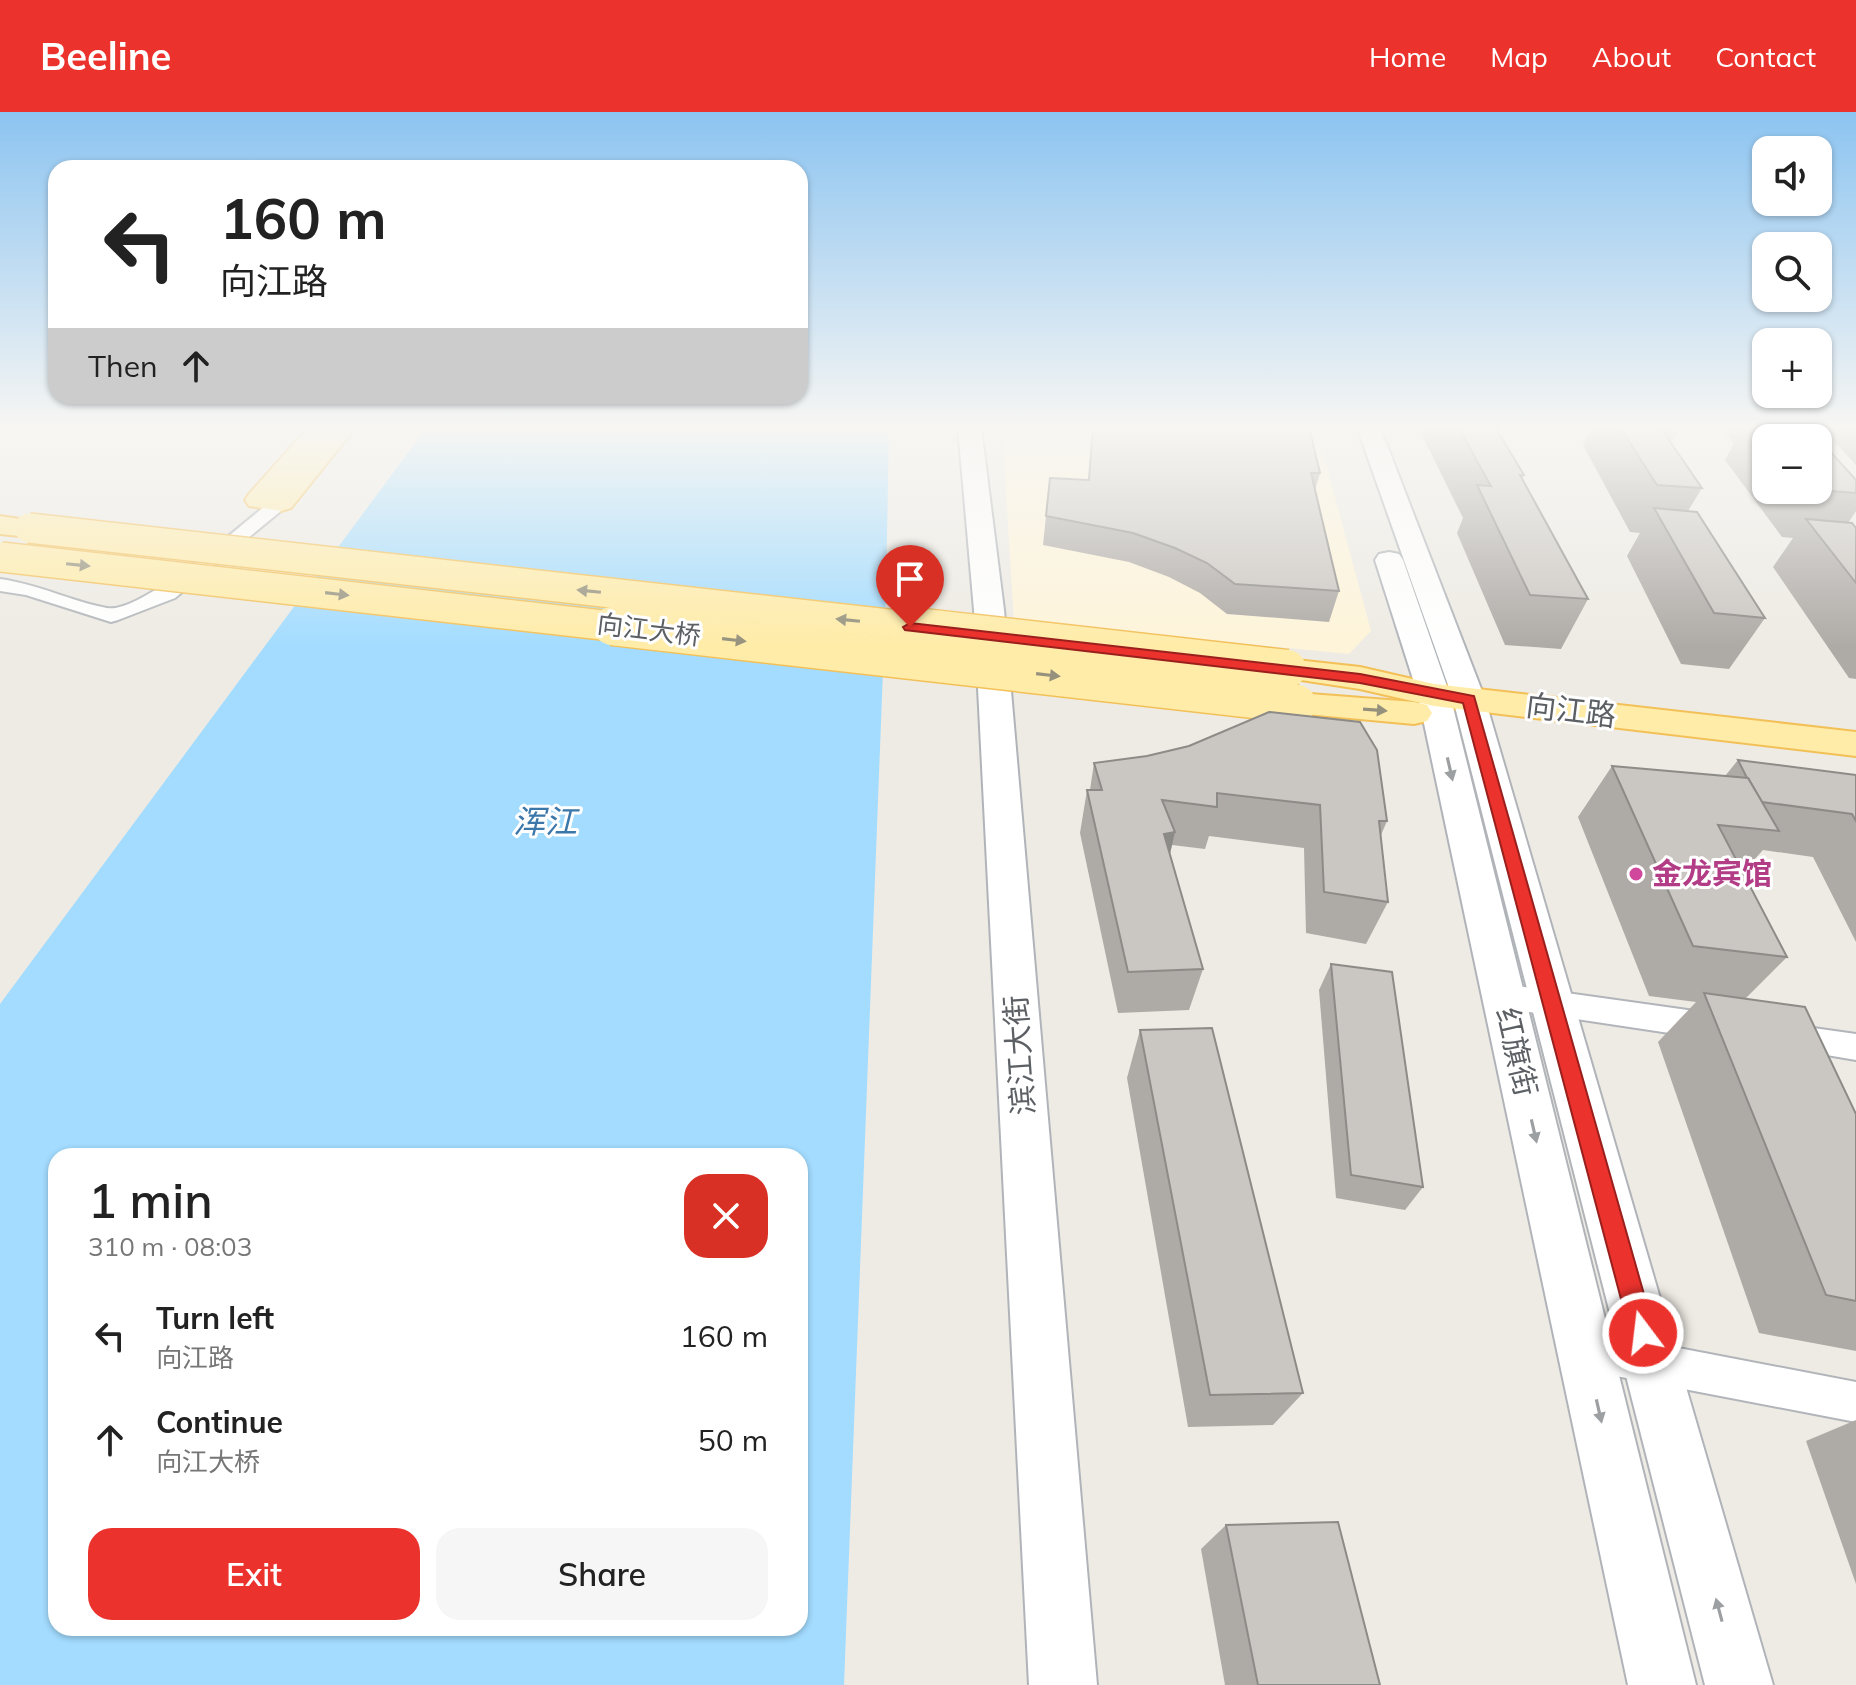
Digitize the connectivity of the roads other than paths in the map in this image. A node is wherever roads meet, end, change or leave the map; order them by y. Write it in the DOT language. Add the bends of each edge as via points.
graph roads {
  1 [pos="263,500"];
  2 [pos="977,500"];
  3 [pos="1374,500"];
  4 [pos="1391,500"];
  5 [pos="281,502"];
  6 [pos="14,526"];
  7 [pos="0,557"];
  8 [pos="0,585"];
  9 [pos="1292,687"];
  10 [pos="1454,707"];
  11 [pos="1856,744"];
  12 [pos="1856,763"];
  13 [pos="1503,996"];
  14 [pos="1553,1004"];
  15 [pos="1856,1047"];
  16 [pos="1585,1350"];
  17 [pos="1651,1362"];
  18 [pos="1856,1402"];
  19 [pos="1063,1685"];
  20 [pos="1662,1685"];
  21 [pos="1739,1685"];
  1 -- 5 [label="main road"];
  2 -- 19 [label="main road, 滨江大街" via="989,610"];
  3 -- 10 [label="main road, 红旗街"];
  4 -- 10 [label="main road"];
  5 -- 8 [label="street" via="168,594 111,616"];
  9 -- 6 [label="main road, 向江大桥, one-way, bridge"];
  7 -- 9 [label="main road, 向江大桥, one-way, bridge"];
  9 -- 10 [label="main road, 向江路"];
  10 -- 11 [label="main road, 向江路"];
  10 -- 12 [label="main road, 向江路"];
  10 -- 13 [label="main road, 红旗街, one-way"];
  10 -- 14 [label="main road"];
  13 -- 14 [label="street"];
  13 -- 16 [label="main road, 红旗街, one-way"];
  14 -- 15 [label="street"];
  14 -- 17 [label="main road"];
  16 -- 17 [label="street"];
  16 -- 20 [label="main road, 红旗街, one-way"];
  17 -- 18 [label="street"];
  21 -- 17 [label="main road, one-way"];
}
